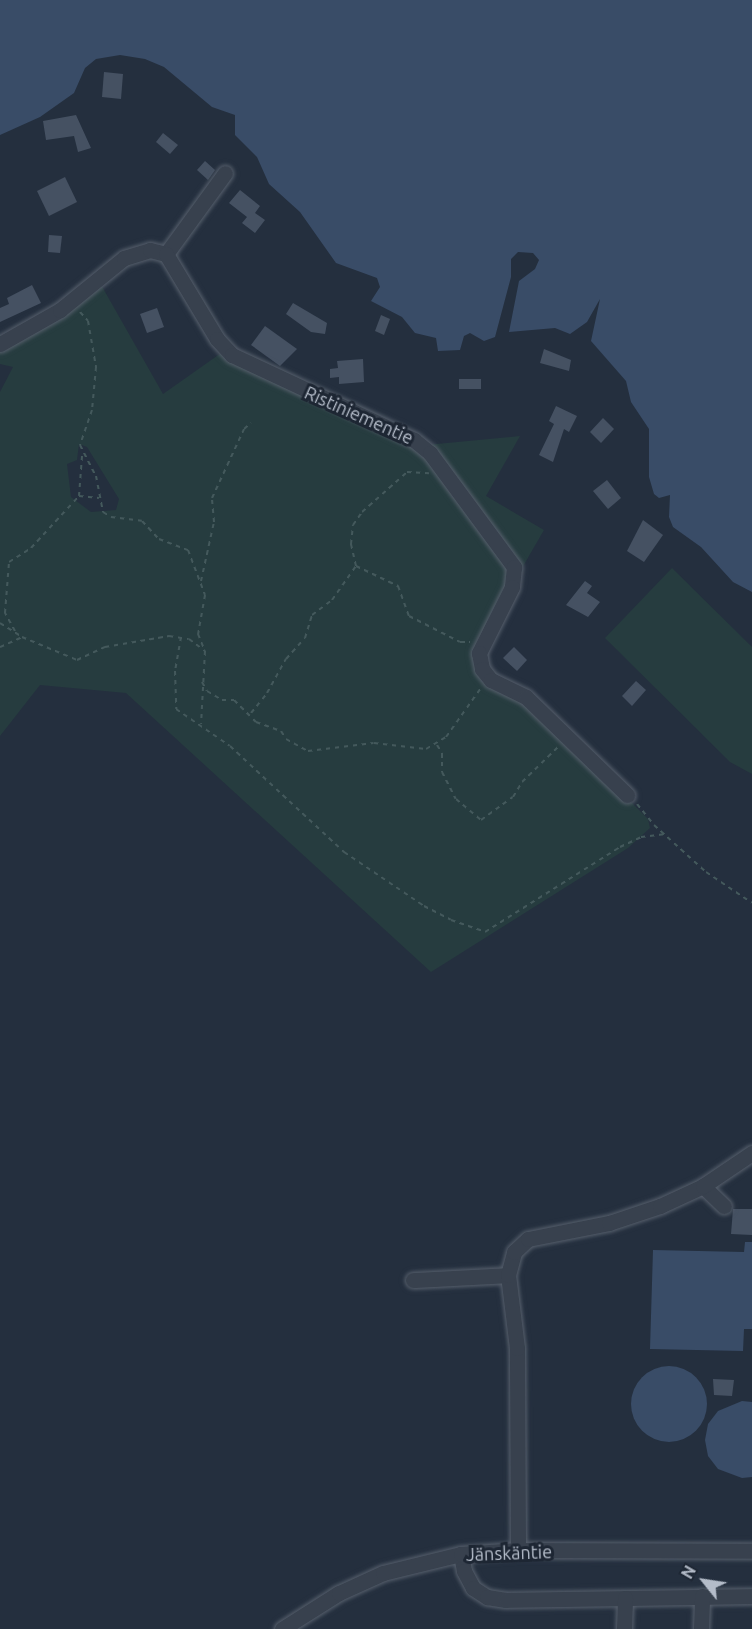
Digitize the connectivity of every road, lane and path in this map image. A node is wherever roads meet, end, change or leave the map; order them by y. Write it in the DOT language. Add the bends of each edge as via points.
graph roads {
  1 [pos="225,173"];
  2 [pos="166,254"];
  3 [pos="71,302"];
  4 [pos="0,344"];
  5 [pos="252,423"];
  6 [pos="81,454"];
  7 [pos="442,467"];
  8 [pos="80,496"];
  9 [pos="99,498"];
  10 [pos="356,566"];
  11 [pos="201,584"];
  12 [pos="5,591"];
  13 [pos="0,598"];
  14 [pos="0,623"];
  15 [pos="15,631"];
  16 [pos="22,637"];
  17 [pos="181,637"];
  18 [pos="0,647"];
  19 [pos="481,647"];
  20 [pos="205,651"];
  21 [pos="486,676"];
  22 [pos="202,682"];
  23 [pos="251,713"];
  24 [pos="201,724"];
  25 [pos="567,737"];
  26 [pos="437,745"];
  27 [pos="627,795"];
  28 [pos="664,834"];
  29 [pos="752,903"];
  30 [pos="752,1153"];
  31 [pos="703,1186"];
  32 [pos="724,1206"];
  33 [pos="508,1275"];
  34 [pos="413,1280"];
  35 [pos="518,1550"];
  36 [pos="752,1551"];
  37 [pos="461,1554"];
  38 [pos="702,1596"];
  39 [pos="752,1596"];
  40 [pos="625,1598"];
  41 [pos="282,1629"];
  42 [pos="624,1629"];
  43 [pos="701,1629"];
  1 -- 2 [label="street"];
  2 -- 3 [label="street" via="150,250 124,258"];
  2 -- 7 [label="street, Ristiniementie" via="217,339 232,355 414,440"];
  3 -- 4 [label="street"];
  3 -- 6 [label="path" via="88,321 96,367 92,410 84,425"];
  5 -- 11 [label="path" via="244,429 212,498 214,522"];
  6 -- 8 [label="path"];
  6 -- 9 [label="path" via="96,476"];
  7 -- 10 [label="path" via="429,473 407,472 362,512 353,525 351,544"];
  7 -- 19 [label="street, Ristiniementie" via="514,567 512,587"];
  8 -- 9 [label="path"];
  8 -- 12 [label="path" via="31,548 9,562"];
  9 -- 11 [label="path" via="103,512 111,517 133,517 159,539 188,550"];
  10 -- 19 [label="path" via="398,586 409,616 460,642"];
  10 -- 23 [label="path" via="336,595 312,615 305,638 286,659"];
  11 -- 20 [label="path" via="205,595 198,634"];
  12 -- 13 [label="path"];
  12 -- 15 [label="path" via="5,613"];
  14 -- 15 [label="path"];
  15 -- 16 [label="path"];
  16 -- 17 [label="path" via="77,660 105,647"];
  16 -- 18 [label="path"];
  17 -- 20 [label="path"];
  17 -- 24 [label="path" via="176,708"];
  19 -- 21 [label="street" via="479,660"];
  20 -- 22 [label="path"];
  21 -- 25 [label="street" via="526,698"];
  21 -- 26 [label="path" via="468,712"];
  22 -- 23 [label="path" via="214,695 234,700"];
  22 -- 24 [label="path"];
  23 -- 26 [label="path" via="256,722 281,731 286,739 308,751 374,743 416,749"];
  24 -- 28 [label="path" via="344,852 424,906 485,932 620,847 641,837"];
  25 -- 26 [label="path" via="522,782 513,797 481,820 456,799 442,772 442,753"];
  25 -- 27 [label="street"];
  27 -- 28 [label="path"];
  28 -- 29 [label="path"];
  30 -- 31 [label="street"];
  31 -- 32 [label="street"];
  31 -- 33 [label="street" via="633,1216 528,1239 514,1252"];
  33 -- 34 [label="street"];
  33 -- 35 [label="street" via="517,1348"];
  35 -- 36 [label="street, Jänskäntie"];
  35 -- 37 [label="street, Jänskäntie"];
  37 -- 40 [label="street" via="473,1588 487,1597"];
  37 -- 41 [label="street, Jänskäntie" via="383,1573 339,1593"];
  38 -- 39 [label="street"];
  38 -- 40 [label="street"];
  38 -- 43 [label="street"];
  40 -- 42 [label="street"];
}
